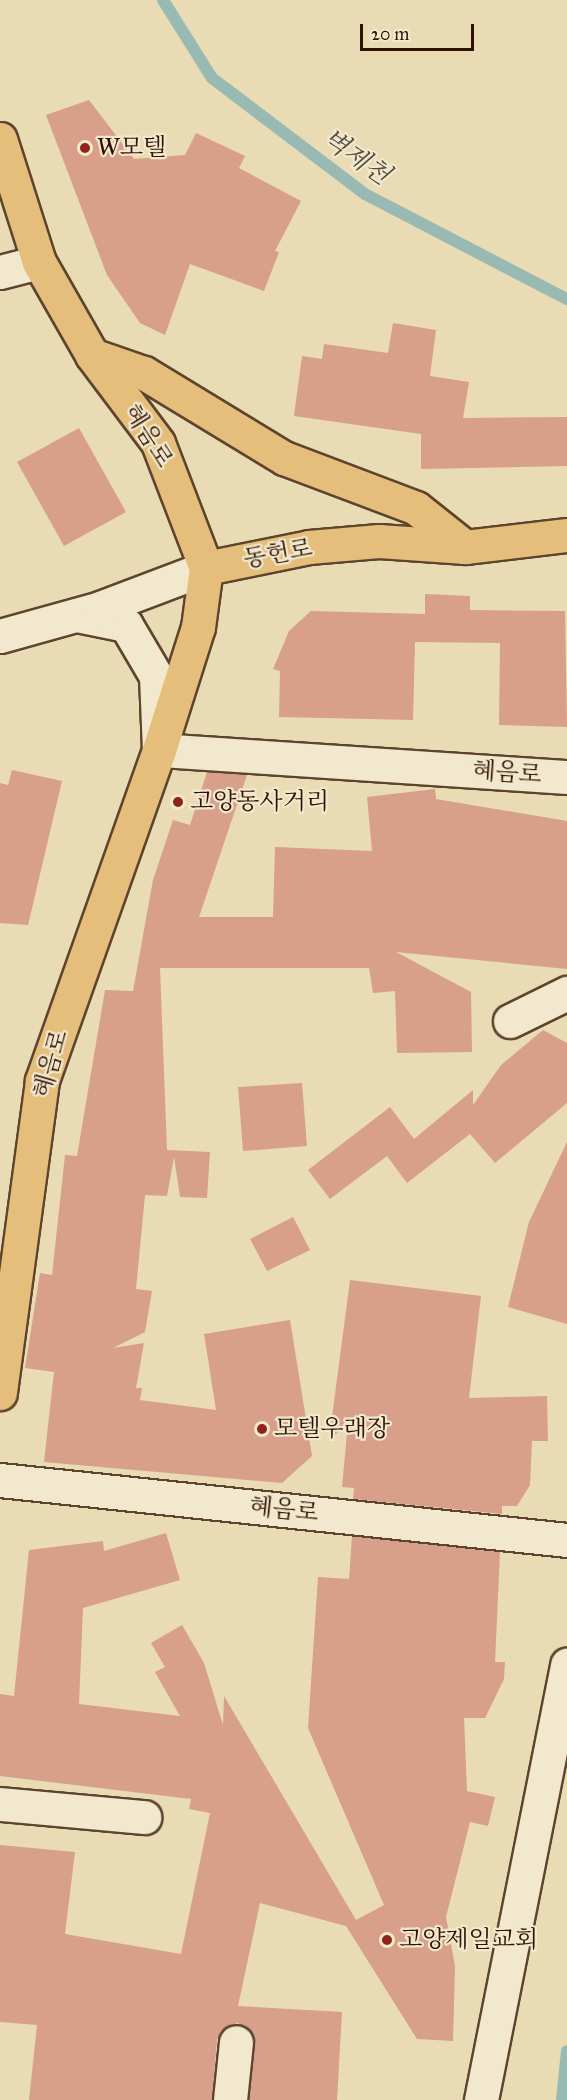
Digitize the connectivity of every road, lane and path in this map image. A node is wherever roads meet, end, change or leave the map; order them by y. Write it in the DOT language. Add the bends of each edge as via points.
graph roads {
  1 [pos="0,139"];
  2 [pos="39,262"];
  3 [pos="0,272"];
  4 [pos="92,355"];
  5 [pos="567,535"];
  6 [pos="465,547"];
  7 [pos="206,568"];
  8 [pos="77,615"];
  9 [pos="0,636"];
  10 [pos="159,750"];
  11 [pos="567,777"];
  12 [pos="567,993"];
  13 [pos="510,1021"];
  14 [pos="5,1312"];
  15 [pos="0,1393"];
  16 [pos="0,1480"];
  17 [pos="567,1540"];
  18 [pos="567,1664"];
  19 [pos="0,1804"];
  20 [pos="144,1816"];
  21 [pos="237,2042"];
  22 [pos="230,2100"];
  23 [pos="481,2100"];
  1 -- 2 [label="main road, 혜음로"];
  2 -- 3 [label="street"];
  2 -- 4 [label="main road, 혜음로"];
  4 -- 6 [label="main road" via="144,373 284,458 416,508"];
  4 -- 7 [label="main road, 혜음로" via="158,443"];
  5 -- 6 [label="main road, 동헌로"];
  6 -- 7 [label="main road, 동헌로" via="379,541"];
  7 -- 8 [label="street, 동헌로"];
  7 -- 10 [label="main road, 혜음로" via="198,627"];
  8 -- 9 [label="street, 동헌로"];
  8 -- 10 [label="street" via="126,626 156,676"];
  10 -- 11 [label="street, 혜음로"];
  10 -- 14 [label="main road, 혜음로" via="42,1081"];
  12 -- 13 [label="street"];
  14 -- 15 [label="main road, 혜음로"];
  16 -- 17 [label="street, 혜음로"];
  18 -- 23 [label="street"];
  19 -- 20 [label="street"];
  21 -- 22 [label="street"];
}
